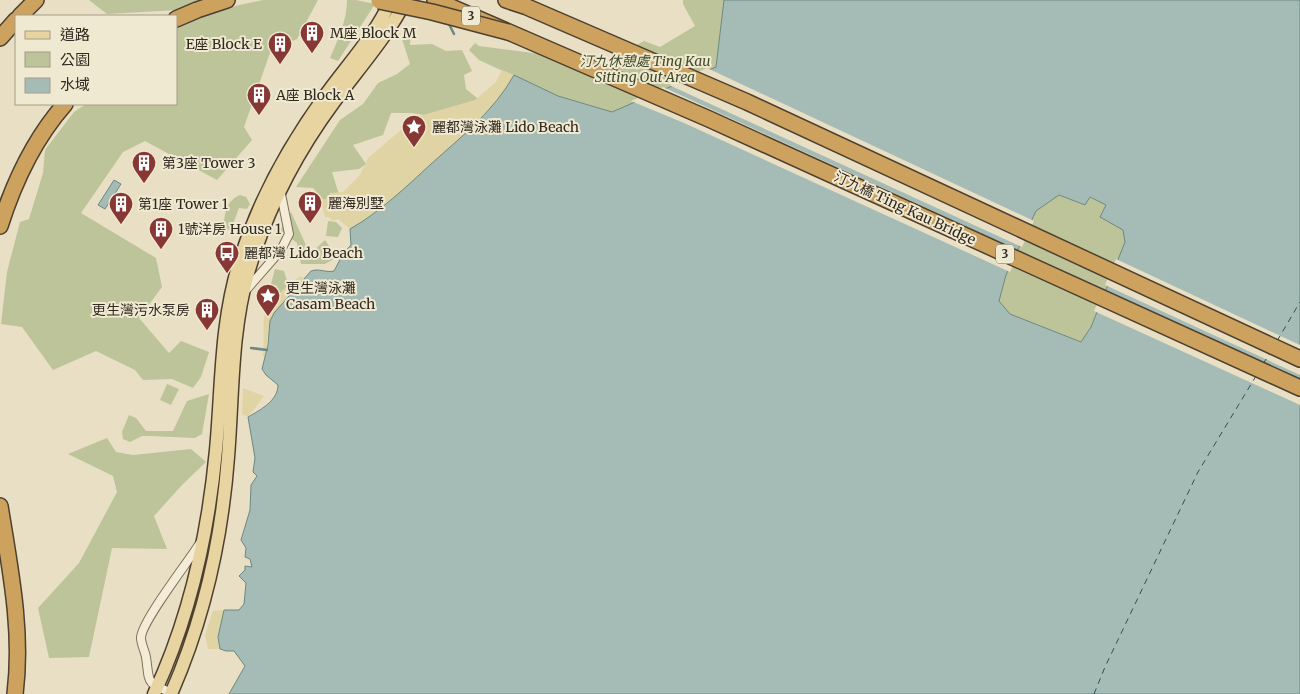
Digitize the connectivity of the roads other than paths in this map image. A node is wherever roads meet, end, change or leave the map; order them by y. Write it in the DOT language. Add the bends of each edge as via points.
graph roads {
  1 [pos="36,0"];
  2 [pos="227,0"];
  3 [pos="376,0"];
  4 [pos="391,0"];
  5 [pos="406,0"];
  6 [pos="435,0"];
  7 [pos="506,0"];
  8 [pos="521,4"];
  9 [pos="21,15"];
  10 [pos="178,18"];
  11 [pos="15,21"];
  12 [pos="508,32"];
  13 [pos="0,38"];
  14 [pos="64,105"];
  15 [pos="280,192"];
  16 [pos="0,226"];
  17 [pos="243,294"];
  18 [pos="1300,359"];
  19 [pos="1300,388"];
  20 [pos="0,506"];
  21 [pos="204,534"];
  22 [pos="156,690"];
  23 [pos="171,693"];
  24 [pos="15,694"];
  1 -- 9 [label="highway"];
  2 -- 10 [label="highway"];
  3 -- 12 [label="highway, bridge"];
  4 -- 21 [label="main road" via="289,152 245,243 225,323 216,457"];
  5 -- 15 [label="main road" via="368,60 324,117"];
  6 -- 12 [label="highway, 3, bridge"];
  7 -- 8 [label="highway, 3"];
  8 -- 18 [label="highway, 3" via="747,102"];
  11 -- 13 [label="highway"];
  12 -- 19 [label="highway, 汀九橋 Ting Kau Bridge / 3" via="717,122"];
  14 -- 16 [label="highway" via="26,162"];
  15 -- 17 [label="main road" via="255,251"];
  15 -- 17 [label="street" via="289,234 282,250"];
  17 -- 23 [label="main road" via="234,356 220,530 199,618"];
  20 -- 24 [label="highway" via="17,625"];
  21 -- 22 [label="main road" via="198,570"];
  21 -- 22 [label="street" via="148,617 140,637 148,678"];
  22 -- 23 [label="street"];
}
